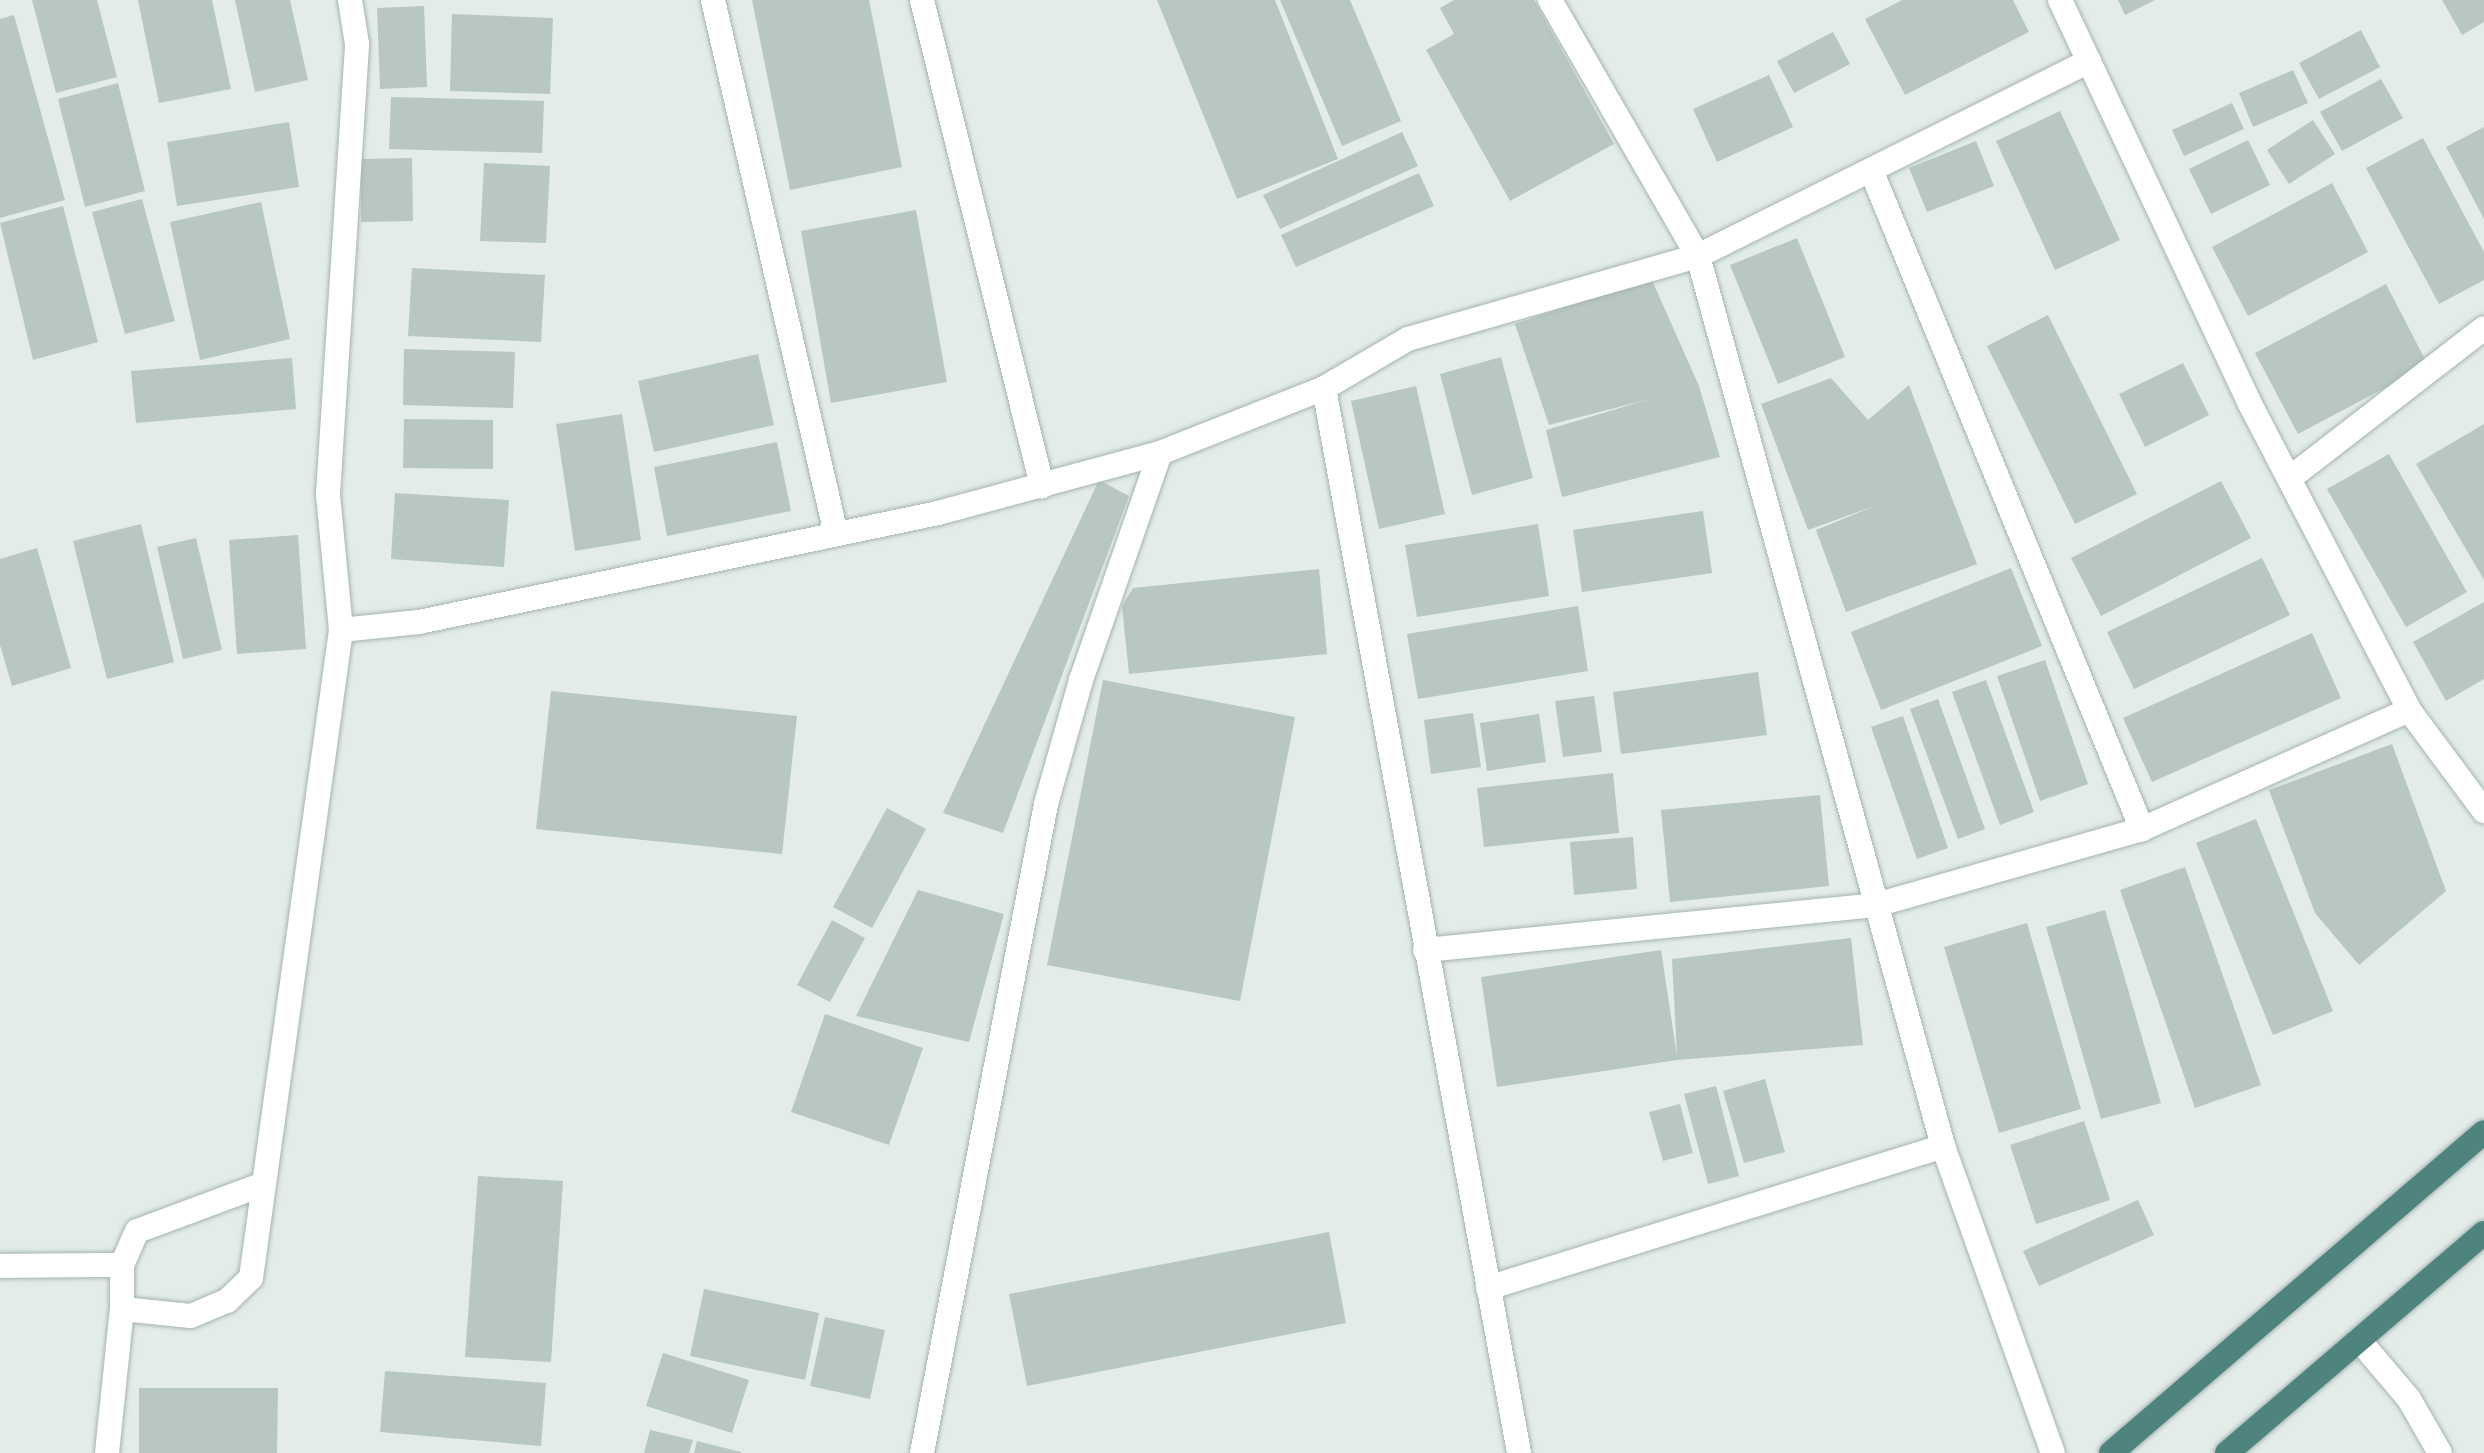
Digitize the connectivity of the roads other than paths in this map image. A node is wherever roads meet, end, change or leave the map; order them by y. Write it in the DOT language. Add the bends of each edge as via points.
graph roads {
  1 [pos="350,0"];
  2 [pos="713,0"];
  3 [pos="922,0"];
  4 [pos="1550,0"];
  5 [pos="2060,0"];
  6 [pos="2089,61"];
  7 [pos="1871,170"];
  8 [pos="1698,256"];
  9 [pos="2484,328"];
  10 [pos="1324,388"];
  11 [pos="1160,453"];
  12 [pos="2290,478"];
  13 [pos="1042,486"];
  14 [pos="836,534"];
  15 [pos="341,630"];
  16 [pos="2409,710"];
  17 [pos="2484,811"];
  18 [pos="2142,829"];
  19 [pos="1876,905"];
  20 [pos="1425,950"];
  21 [pos="2484,1132"];
  22 [pos="1943,1146"];
  23 [pos="261,1185"];
  24 [pos="2484,1233"];
  25 [pos="122,1265"];
  26 [pos="0,1266"];
  27 [pos="1488,1288"];
  28 [pos="122,1309"];
  29 [pos="2359,1340"];
  30 [pos="107,1453"];
  31 [pos="922,1453"];
  32 [pos="1519,1453"];
  33 [pos="2053,1453"];
  34 [pos="2111,1453"];
  35 [pos="2227,1453"];
  36 [pos="2440,1453"];
  1 -- 15 [label="street" via="357,44 328,494"];
  2 -- 14 [label="street"];
  3 -- 13 [label="street"];
  4 -- 8 [label="street"];
  5 -- 6 [label="street"];
  6 -- 7 [label="street"];
  6 -- 12 [label="street"];
  7 -- 8 [label="street"];
  7 -- 18 [label="street"];
  8 -- 10 [label="street" via="1408,339"];
  8 -- 19 [label="street"];
  9 -- 12 [label="street"];
  10 -- 11 [label="street"];
  10 -- 20 [label="street"];
  11 -- 13 [label="street"];
  11 -- 31 [label="street" via="1081,680 1046,804"];
  12 -- 16 [label="street"];
  13 -- 14 [label="street"];
  14 -- 15 [label="street" via="419,622"];
  15 -- 23 [label="street"];
  16 -- 17 [label="street"];
  16 -- 18 [label="street"];
  18 -- 19 [label="street"];
  19 -- 20 [label="street"];
  19 -- 22 [label="street"];
  20 -- 27 [label="street"];
  21 -- 34 [label="highway"];
  22 -- 27 [label="street"];
  22 -- 33 [label="street"];
  23 -- 25 [label="street" via="137,1231"];
  23 -- 28 [label="street" via="251,1278 227,1301 191,1316"];
  24 -- 29 [label="highway"];
  25 -- 26 [label="street"];
  25 -- 28 [label="street"];
  27 -- 32 [label="street"];
  28 -- 30 [label="street"];
  29 -- 35 [label="highway"];
  29 -- 36 [label="street" via="2409,1399"];
}
